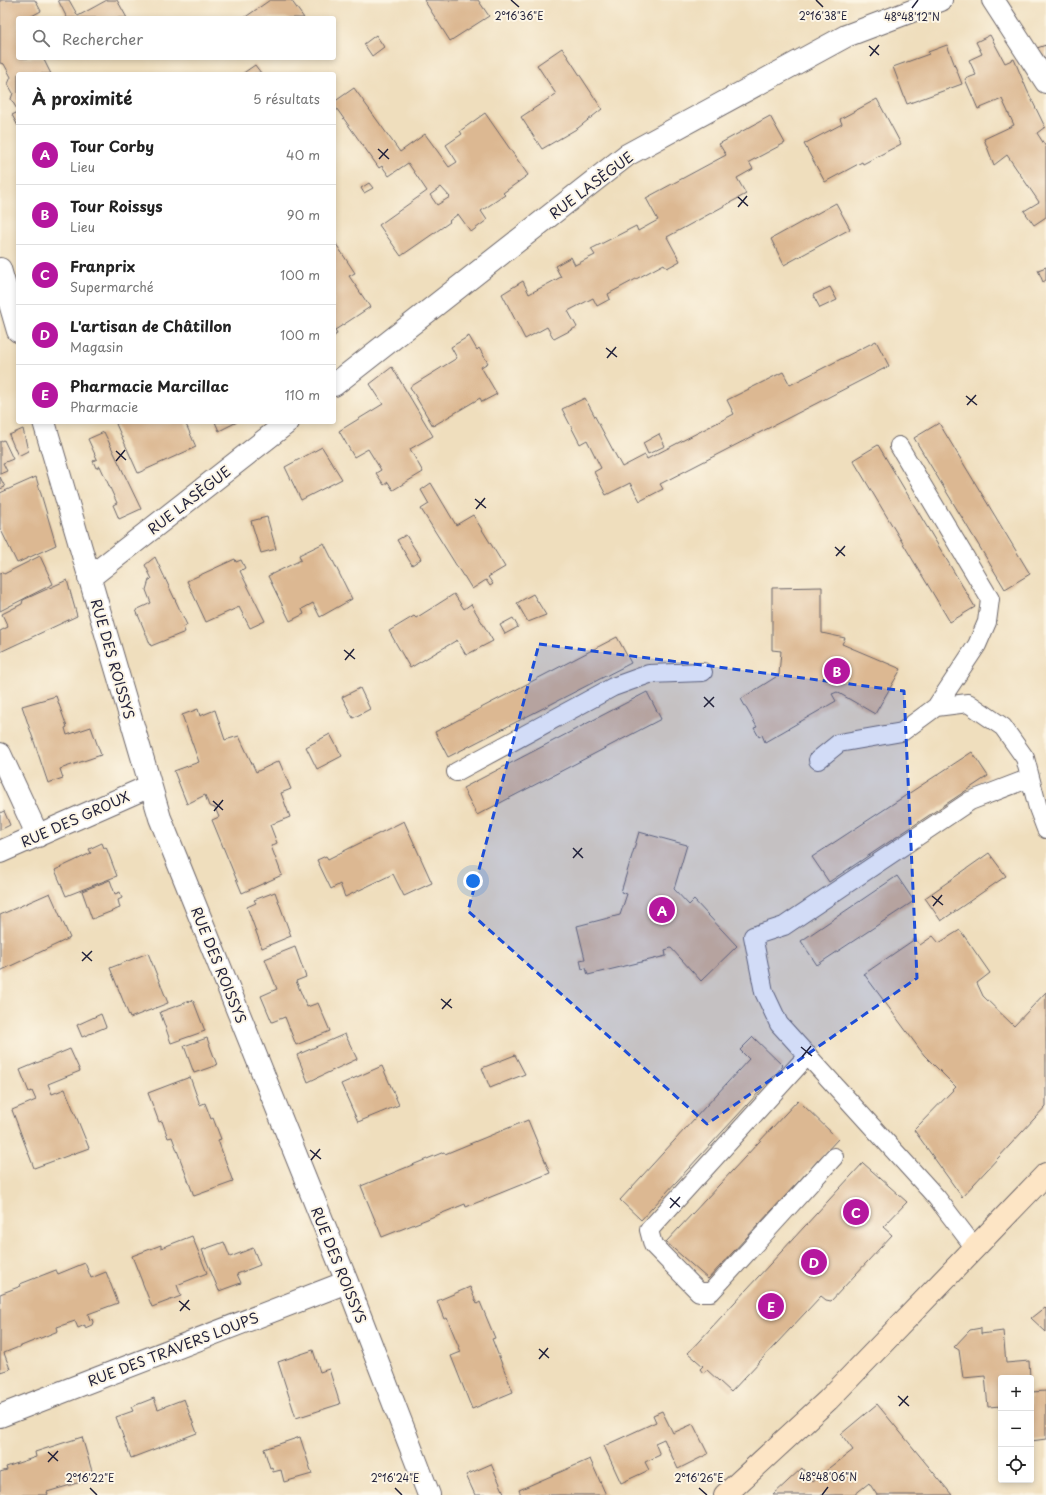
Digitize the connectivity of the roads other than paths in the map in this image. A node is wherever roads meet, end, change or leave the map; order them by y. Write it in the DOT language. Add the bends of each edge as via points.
graph roads {
  1 [pos="941,0"];
  2 [pos="993,0"];
  3 [pos="1046,82"];
  4 [pos="0,269"];
  5 [pos="16,324"];
  6 [pos="336,383"];
  7 [pos="45,424"];
  8 [pos="285,424"];
  9 [pos="899,446"];
  10 [pos="89,578"];
  11 [pos="703,672"];
  12 [pos="936,707"];
  13 [pos="0,754"];
  14 [pos="818,760"];
  15 [pos="456,772"];
  16 [pos="1030,778"];
  17 [pos="150,786"];
  18 [pos="1046,829"];
  19 [pos="38,836"];
  20 [pos="0,852"];
  21 [pos="808,1055"];
  22 [pos="834,1157"];
  23 [pos="1046,1174"];
  24 [pos="975,1248"];
  25 [pos="347,1282"];
  26 [pos="0,1416"];
  27 [pos="428,1495"];
  28 [pos="725,1495"];
  1 -- 6 [label="street, RUE LASÈGUE" via="846,36 627,155"];
  2 -- 3 [label="street"];
  4 -- 5 [label="street"];
  7 -- 10 [label="street, RUE DES ROISSYS"];
  8 -- 10 [label="street, RUE LASÈGUE"];
  9 -- 12 [label="lane" via="990,599 987,622 977,645"];
  10 -- 17 [label="street, RUE DES ROISSYS"];
  11 -- 15 [label="lane" via="649,674 613,687"];
  12 -- 14 [label="lane" via="902,732 839,743"];
  12 -- 16 [label="lane" via="968,704 1003,727 1025,758"];
  13 -- 19 [label="street"];
  16 -- 18 [label="lane"];
  16 -- 21 [label="lane" via="970,801 784,926 754,936 764,992 779,1024"];
  17 -- 19 [label="street, RUE DES GROUX"];
  17 -- 25 [label="street, RUE DES ROISSYS" via="163,825"];
  19 -- 20 [label="street, RUE DES GROUX"];
  21 -- 22 [label="lane" via="650,1230 653,1245 699,1292 711,1292"];
  21 -- 24 [label="lane" via="937,1198"];
  23 -- 24 [label="main road"];
  24 -- 28 [label="main road" via="828,1400"];
  25 -- 26 [label="street, RUE DES TRAVERS LOUPS"];
  25 -- 27 [label="street, RUE DES ROISSYS"];
}
